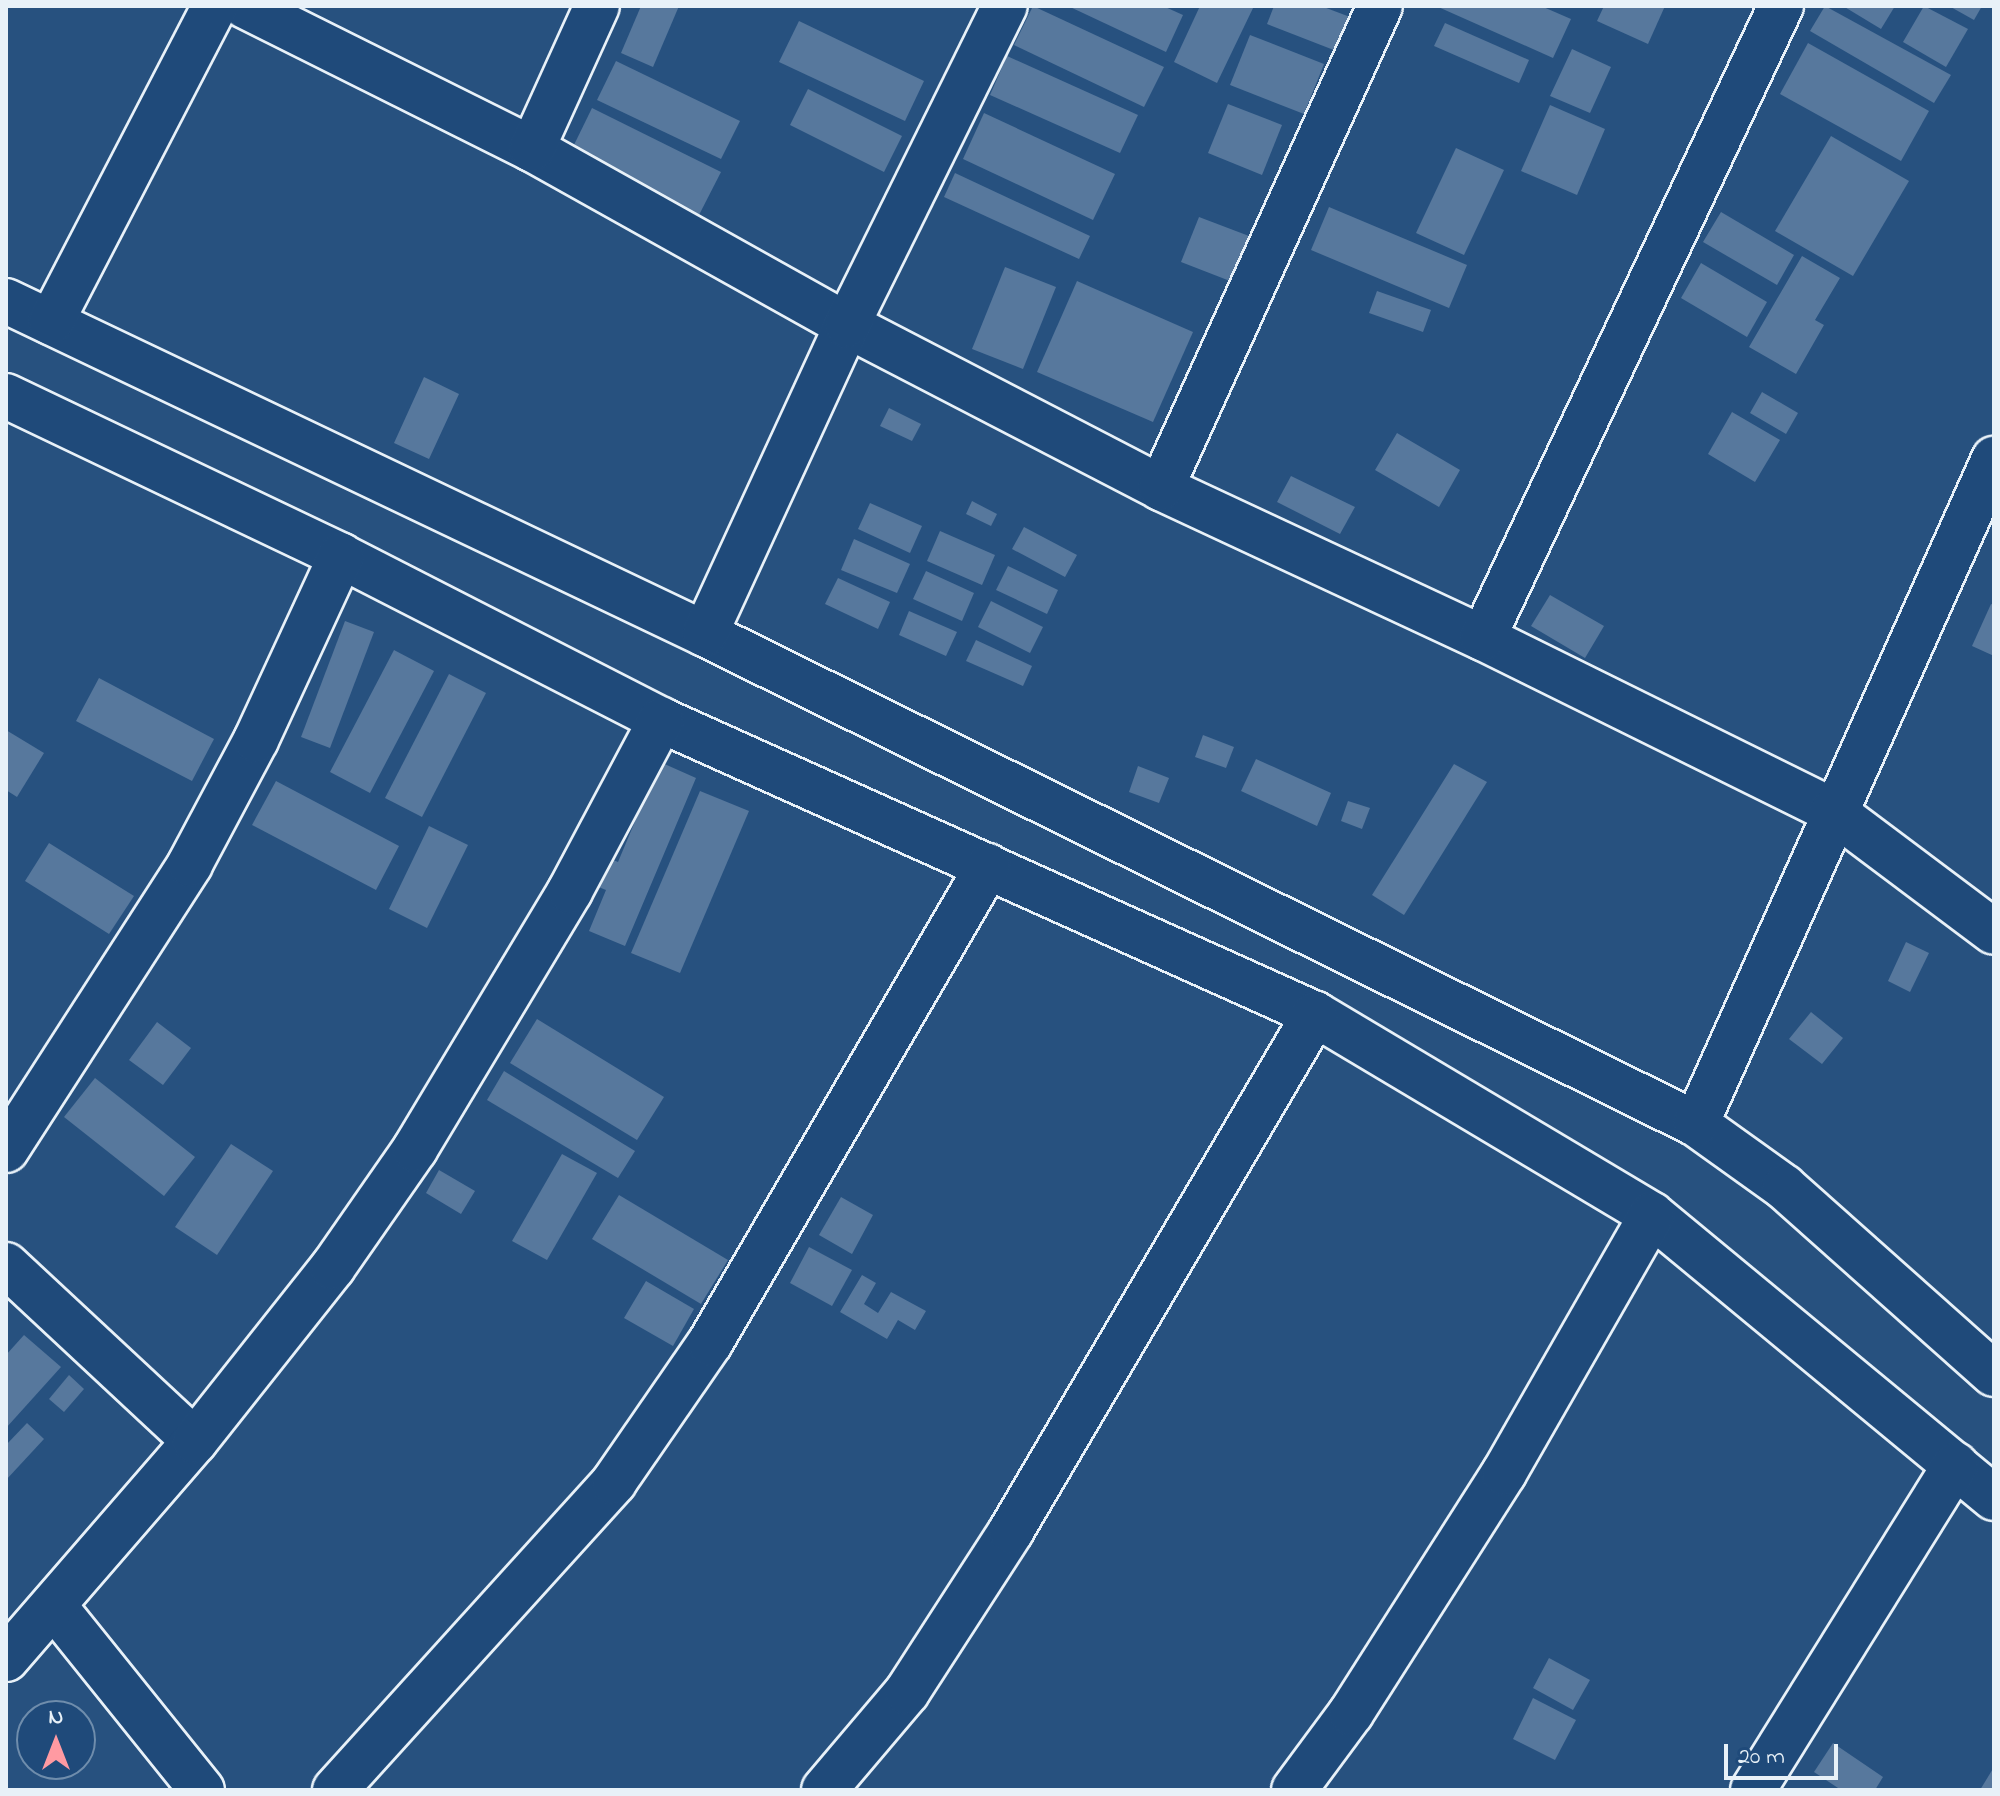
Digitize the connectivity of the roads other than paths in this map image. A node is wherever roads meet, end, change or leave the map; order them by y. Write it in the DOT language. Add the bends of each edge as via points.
graph roads {
  1 [pos="215,6"];
  2 [pos="245,6"];
  3 [pos="597,6"];
  4 [pos="1005,6"];
  5 [pos="1380,6"];
  6 [pos="1781,6"];
  7 [pos="532,149"];
  8 [pos="6,301"];
  9 [pos="51,322"];
  10 [pos="847,325"];
  11 [pos="8,404"];
  12 [pos="1994,459"];
  13 [pos="1161,488"];
  14 [pos="341,556"];
  15 [pos="705,634"];
  16 [pos="1483,638"];
  17 [pos="661,720"];
  18 [pos="1833,811"];
  19 [pos="988,866"];
  20 [pos="1994,932"];
  21 [pos="1315,1014"];
  22 [pos="1696,1124"];
  23 [pos="6,1150"];
  24 [pos="1652,1215"];
  25 [pos="6,1265"];
  26 [pos="1994,1374"];
  27 [pos="195,1441"];
  28 [pos="1955,1465"];
  29 [pos="1994,1498"];
  30 [pos="54,1606"];
  31 [pos="6,1659"];
  32 [pos="202,1790"];
  33 [pos="335,1790"];
  34 [pos="824,1790"];
  35 [pos="1294,1790"];
  36 [pos="1753,1790"];
  1 -- 9 [label="street"];
  2 -- 7 [label="street"];
  3 -- 7 [label="street"];
  4 -- 10 [label="street"];
  5 -- 13 [label="street"];
  6 -- 16 [label="street"];
  7 -- 10 [label="street"];
  8 -- 9 [label="street"];
  9 -- 15 [label="street"];
  10 -- 13 [label="street"];
  10 -- 15 [label="street"];
  11 -- 14 [label="street"];
  12 -- 18 [label="street"];
  13 -- 16 [label="street"];
  14 -- 17 [label="street"];
  14 -- 23 [label="street" via="256,740 190,864"];
  15 -- 22 [label="street"];
  16 -- 18 [label="street"];
  17 -- 19 [label="street"];
  17 -- 27 [label="street" via="570,891 415,1149 333,1267"];
  18 -- 20 [label="street"];
  18 -- 22 [label="street"];
  19 -- 21 [label="street"];
  19 -- 33 [label="street" via="710,1343 614,1482"];
  21 -- 24 [label="street"];
  21 -- 34 [label="street" via="1011,1531 907,1692"];
  22 -- 26 [label="street" via="1784,1187"];
  24 -- 28 [label="street"];
  24 -- 35 [label="street" via="1504,1473 1351,1713"];
  25 -- 27 [label="street"];
  27 -- 30 [label="street"];
  28 -- 29 [label="street"];
  28 -- 36 [label="street"];
  30 -- 31 [label="street"];
  30 -- 32 [label="street"];
}
